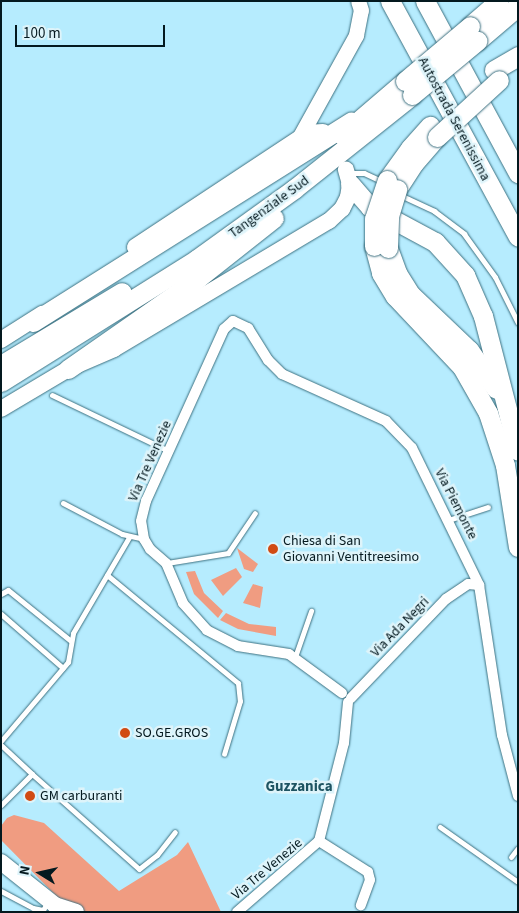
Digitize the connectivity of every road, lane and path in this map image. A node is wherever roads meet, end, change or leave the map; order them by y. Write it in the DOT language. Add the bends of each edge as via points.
graph roads {
  1 [pos="358,1"];
  2 [pos="390,1"];
  3 [pos="425,1"];
  4 [pos="499,1"];
  5 [pos="518,6"];
  6 [pos="473,34"];
  7 [pos="518,56"];
  8 [pos="518,69"];
  9 [pos="497,75"];
  10 [pos="409,88"];
  11 [pos="389,95"];
  12 [pos="318,106"];
  13 [pos="323,132"];
  14 [pos="299,138"];
  15 [pos="518,173"];
  16 [pos="348,176"];
  17 [pos="294,189"];
  18 [pos="518,237"];
  19 [pos="381,247"];
  20 [pos="233,321"];
  21 [pos="32,322"];
  22 [pos="518,323"];
  23 [pos="1,340"];
  24 [pos="1,365"];
  25 [pos="68,369"];
  26 [pos="1,382"];
  27 [pos="52,395"];
  28 [pos="1,409"];
  29 [pos="508,412"];
  30 [pos="518,432"];
  31 [pos="518,451"];
  32 [pos="169,452"];
  33 [pos="63,503"];
  34 [pos="488,507"];
  35 [pos="256,513"];
  36 [pos="448,520"];
  37 [pos="129,537"];
  38 [pos="144,539"];
  39 [pos="518,547"];
  40 [pos="166,563"];
  41 [pos="107,575"];
  42 [pos="478,585"];
  43 [pos="2,591"];
  44 [pos="311,611"];
  45 [pos="1,614"];
  46 [pos="71,641"];
  47 [pos="295,657"];
  48 [pos="63,668"];
  49 [pos="348,696"];
  50 [pos="1,743"];
  51 [pos="224,754"];
  52 [pos="32,774"];
  53 [pos="518,796"];
  54 [pos="1,805"];
  55 [pos="440,827"];
  56 [pos="175,832"];
  57 [pos="319,840"];
  58 [pos="518,848"];
  59 [pos="511,857"];
  60 [pos="1,862"];
  61 [pos="518,882"];
  62 [pos="1,892"];
  63 [pos="361,905"];
  64 [pos="54,906"];
  65 [pos="76,912"];
  66 [pos="237,912"];
  1 -- 12 [label="street" via="361,10 356,35"];
  2 -- 18 [label="highway, Autostrada Serenissima"];
  3 -- 15 [label="highway"];
  4 -- 6 [label="highway, Tangenziale Sud"];
  5 -- 6 [label="highway, Tangenziale Sud"];
  6 -- 10 [label="highway, Tangenziale Sud, bridge"];
  7 -- 9 [label="highway"];
  8 -- 9 [label="highway"];
  9 -- 19 [label="highway, bridge" via="456,100 434,132 405,153 374,219"];
  10 -- 11 [label="highway, Tangenziale Sud"];
  10 -- 17 [label="highway, Tangenziale Sud"];
  11 -- 21 [label="highway" via="209,213"];
  11 -- 24 [label="highway, Tangenziale Sud" via="307,165 238,217 151,275"];
  12 -- 13 [label="street" via="318,121"];
  12 -- 14 [label="street"];
  13 -- 14 [label="main road" via="310,131"];
  14 -- 21 [label="main road" via="86,280"];
  16 -- 22 [label="lane" via="373,176 458,228 495,277"];
  16 -- 25 [label="main road" via="345,204 329,221 114,349"];
  16 -- 29 [label="highway" via="370,207 435,242 465,275 483,316"];
  17 -- 25 [label="highway" via="287,206 242,244"];
  17 -- 26 [label="highway, Tangenziale Sud" via="197,259"];
  19 -- 29 [label="highway" via="412,295 469,350"];
  19 -- 39 [label="highway" via="381,272 395,296 462,367 488,413 505,465"];
  20 -- 32 [label="street, Via Tre Venezie" via="224,329"];
  20 -- 36 [label="street, Via Piemonte" via="248,328 268,360 287,377 397,429 412,448"];
  21 -- 23 [label="main road"];
  25 -- 28 [label="main road"];
  27 -- 32 [label="lane"];
  29 -- 30 [label="highway"];
  29 -- 31 [label="highway"];
  32 -- 38 [label="street, Via Tre Venezie" via="142,515"];
  33 -- 37 [label="lane"];
  34 -- 36 [label="lane"];
  35 -- 40 [label="lane" via="228,553"];
  36 -- 42 [label="street, Via Piemonte"];
  37 -- 38 [label="lane"];
  37 -- 41 [label="lane"];
  38 -- 40 [label="street"];
  40 -- 47 [label="street" via="183,603 211,633 238,646"];
  41 -- 46 [label="lane"];
  41 -- 51 [label="lane" via="238,683 239,707"];
  42 -- 49 [label="street, Via Ada Negri" via="468,584 458,591"];
  42 -- 53 [label="street, Via Piemonte" via="502,735"];
  43 -- 46 [label="lane" via="8,590"];
  44 -- 47 [label="lane"];
  45 -- 48 [label="lane"];
  46 -- 48 [label="lane" via="68,662"];
  47 -- 49 [label="street"];
  48 -- 50 [label="lane"];
  49 -- 57 [label="street, Via Tre Venezie" via="344,742"];
  50 -- 52 [label="lane"];
  52 -- 54 [label="lane"];
  52 -- 56 [label="lane" via="139,869 157,855"];
  55 -- 61 [label="lane"];
  57 -- 63 [label="street" via="368,872 370,880"];
  57 -- 66 [label="street, Via Tre Venezie"];
  58 -- 59 [label="lane"];
  60 -- 64 [label="main road"];
  62 -- 64 [label="lane" via="33,908 44,910"];
  64 -- 65 [label="main road"];
}
